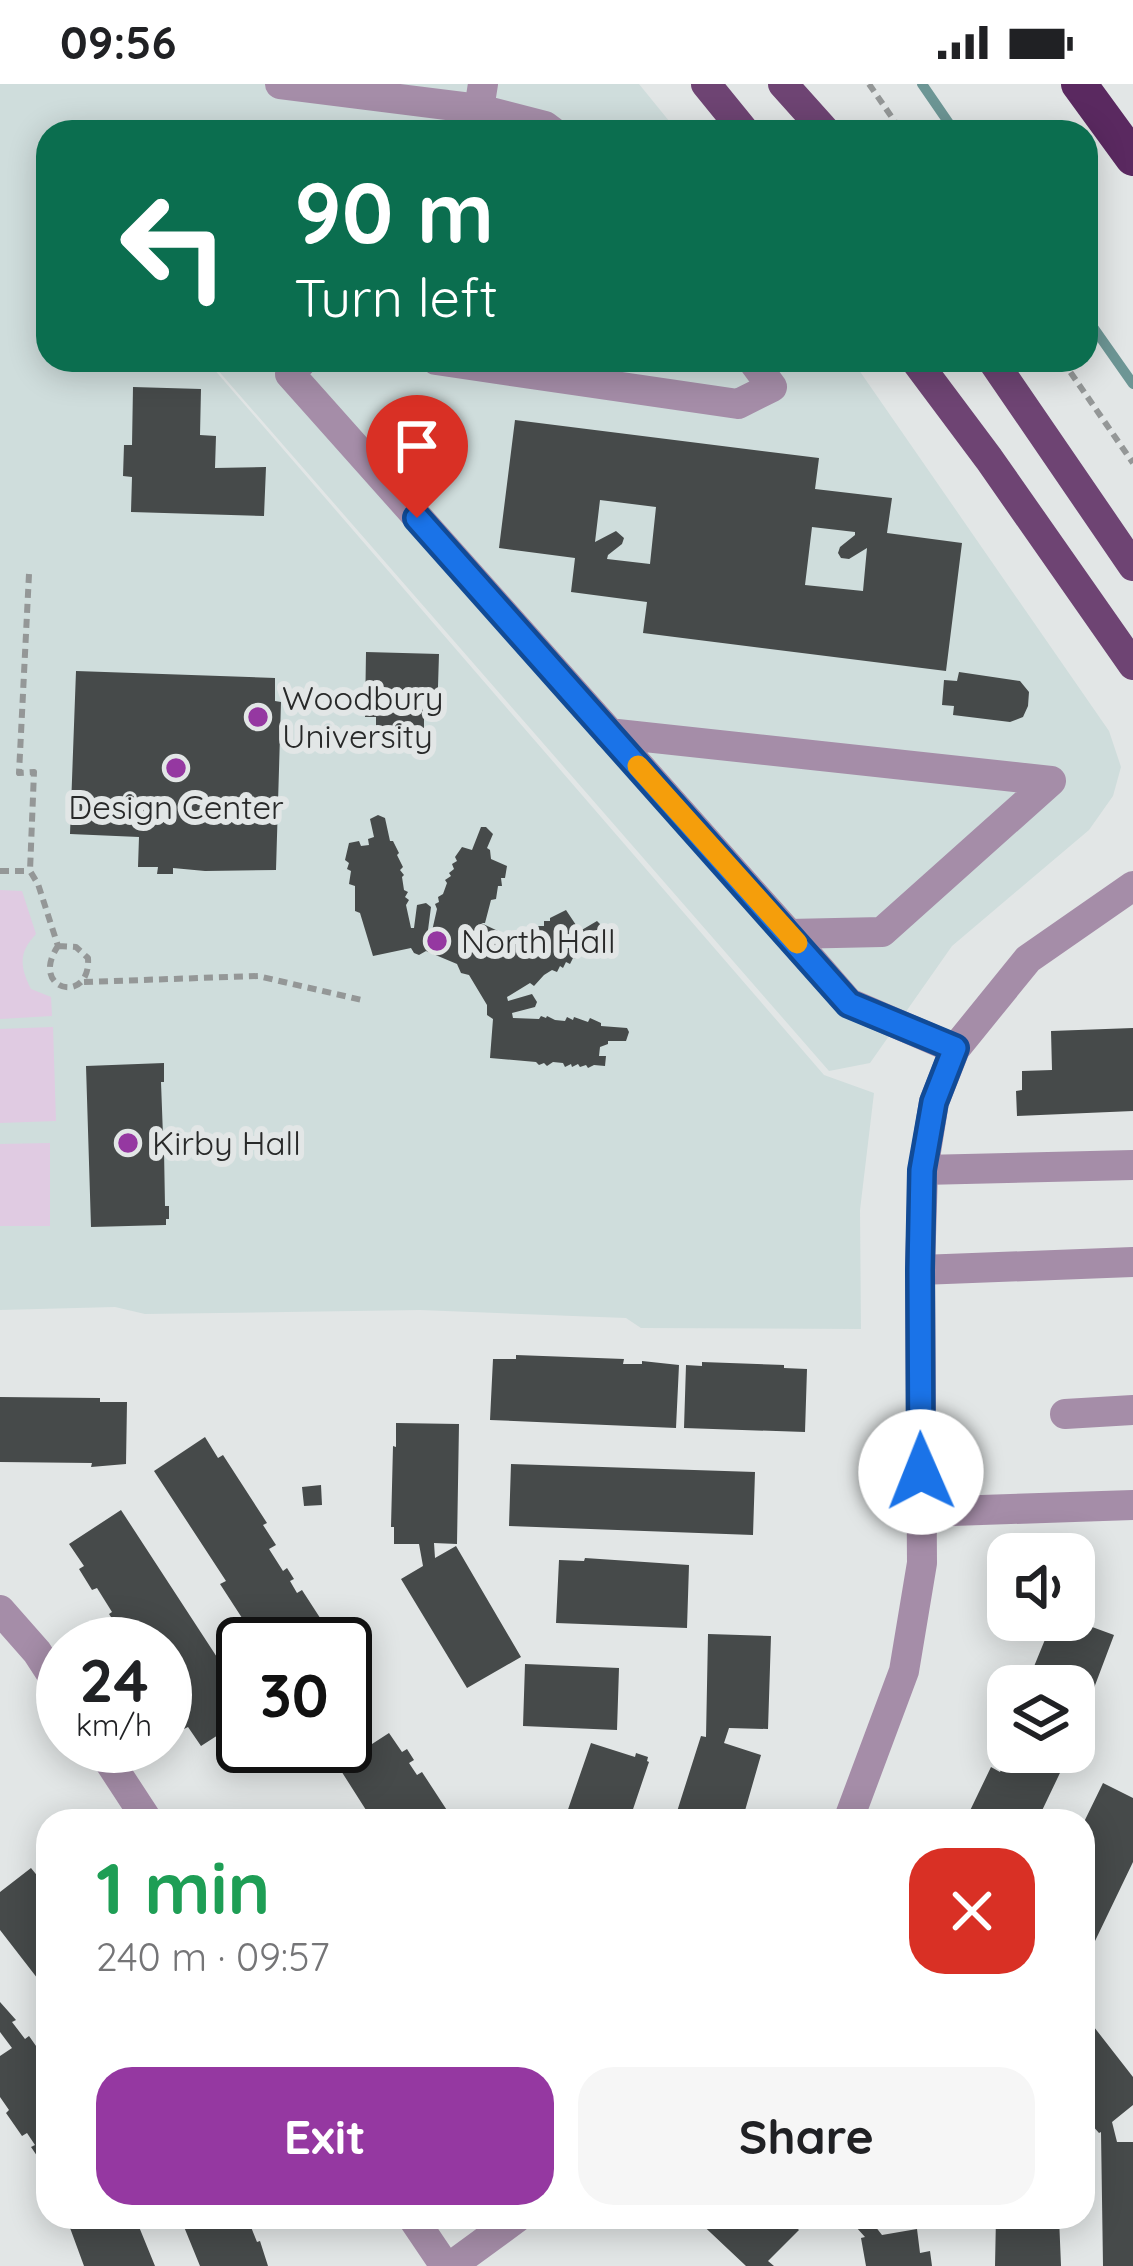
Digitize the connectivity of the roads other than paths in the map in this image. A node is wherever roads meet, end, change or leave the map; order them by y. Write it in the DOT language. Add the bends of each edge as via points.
graph roads {
  1 [pos="280,84"];
  2 [pos="706,84"];
  3 [pos="783,84"];
  4 [pos="1078,84"];
  5 [pos="481,97"];
  6 [pos="532,120"];
  7 [pos="735,120"];
  8 [pos="809,120"];
  9 [pos="1133,158"];
  10 [pos="292,372"];
  11 [pos="518,372"];
  12 [pos="761,372"];
  13 [pos="924,372"];
  14 [pos="1000,372"];
  15 [pos="1133,566"];
  16 [pos="1133,665"];
  17 [pos="608,733"];
  18 [pos="1133,886"];
  19 [pos="789,934"];
  20 [pos="955,1048"];
  21 [pos="1133,1165"];
  22 [pos="922,1170"];
  23 [pos="1133,1262"];
  24 [pos="920,1270"];
  25 [pos="1133,1410"];
  26 [pos="1065,1414"];
  27 [pos="1133,1505"];
  28 [pos="922,1512"];
  29 [pos="0,1610"];
  30 [pos="36,1651"];
  31 [pos="117,1773"];
  32 [pos="140,1809"];
  33 [pos="852,1809"];
  34 [pos="421,2229"];
  35 [pos="501,2229"];
  36 [pos="448,2266"];
  1 -- 5 [label="street"];
  2 -- 7 [label="main road"];
  3 -- 8 [label="main road"];
  4 -- 9 [label="highway"];
  5 -- 6 [label="street"];
  10 -- 17 [label="street"];
  11 -- 12 [label="street" via="738,404 772,387"];
  13 -- 16 [label="main road"];
  14 -- 15 [label="main road"];
  17 -- 19 [label="street"];
  17 -- 19 [label="street" via="1051,781 882,932"];
  18 -- 20 [label="street" via="1028,959"];
  19 -- 20 [label="street" via="849,1004"];
  20 -- 22 [label="street" via="934,1102"];
  21 -- 22 [label="street"];
  22 -- 24 [label="street"];
  23 -- 24 [label="street"];
  24 -- 28 [label="street"];
  25 -- 26 [label="street"];
  27 -- 28 [label="street"];
  28 -- 33 [label="street" via="904,1671"];
  29 -- 30 [label="street"];
  31 -- 32 [label="street"];
  34 -- 36 [label="street"];
  35 -- 36 [label="street"];
}
